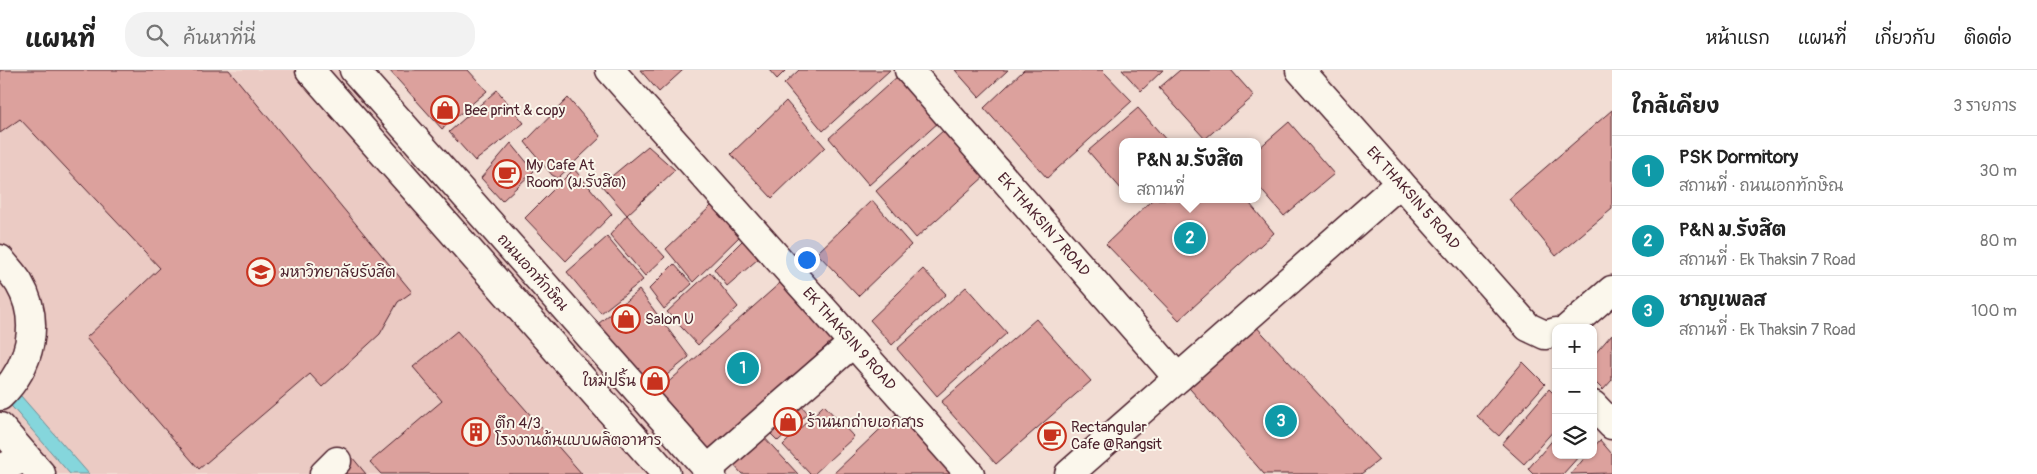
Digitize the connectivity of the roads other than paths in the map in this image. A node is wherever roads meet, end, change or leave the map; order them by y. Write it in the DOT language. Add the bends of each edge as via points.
graph roads {
  1 [pos="310,70"];
  2 [pos="354,70"];
  3 [pos="610,70"];
  4 [pos="909,70"];
  5 [pos="1300,70"];
  6 [pos="1400,183"];
  7 [pos="0,259"];
  8 [pos="1612,290"];
  9 [pos="1573,324"];
  10 [pos="1552,333"];
  11 [pos="853,343"];
  12 [pos="1178,378"];
  13 [pos="6,390"];
  14 [pos="1597,409"];
  15 [pos="1612,426"];
  16 [pos="0,427"];
  17 [pos="34,466"];
  18 [pos="0,469"];
  19 [pos="710,471"];
  20 [pos="666,474"];
  21 [pos="970,474"];
  22 [pos="1069,474"];
  1 -- 20 [label="street"];
  2 -- 19 [label="street, ถนนเอกทักษิณ"];
  3 -- 11 [label="street, EK THAKSIN 9 ROAD"];
  4 -- 12 [label="street, EK THAKSIN 7 ROAD"];
  5 -- 6 [label="street, EK THAKSIN 5 ROAD"];
  6 -- 10 [label="street, EK THAKSIN 5 ROAD" via="1528,327 1545,335"];
  6 -- 12 [label="street"];
  7 -- 13 [label="street" via="19,283 31,333 26,359"];
  8 -- 9 [label="street"];
  11 -- 19 [label="street"];
  11 -- 21 [label="street, EK THAKSIN 9 ROAD"];
  12 -- 22 [label="street"];
  14 -- 15 [label="street"];
  16 -- 17 [label="street"];
  17 -- 18 [label="street"];
}
